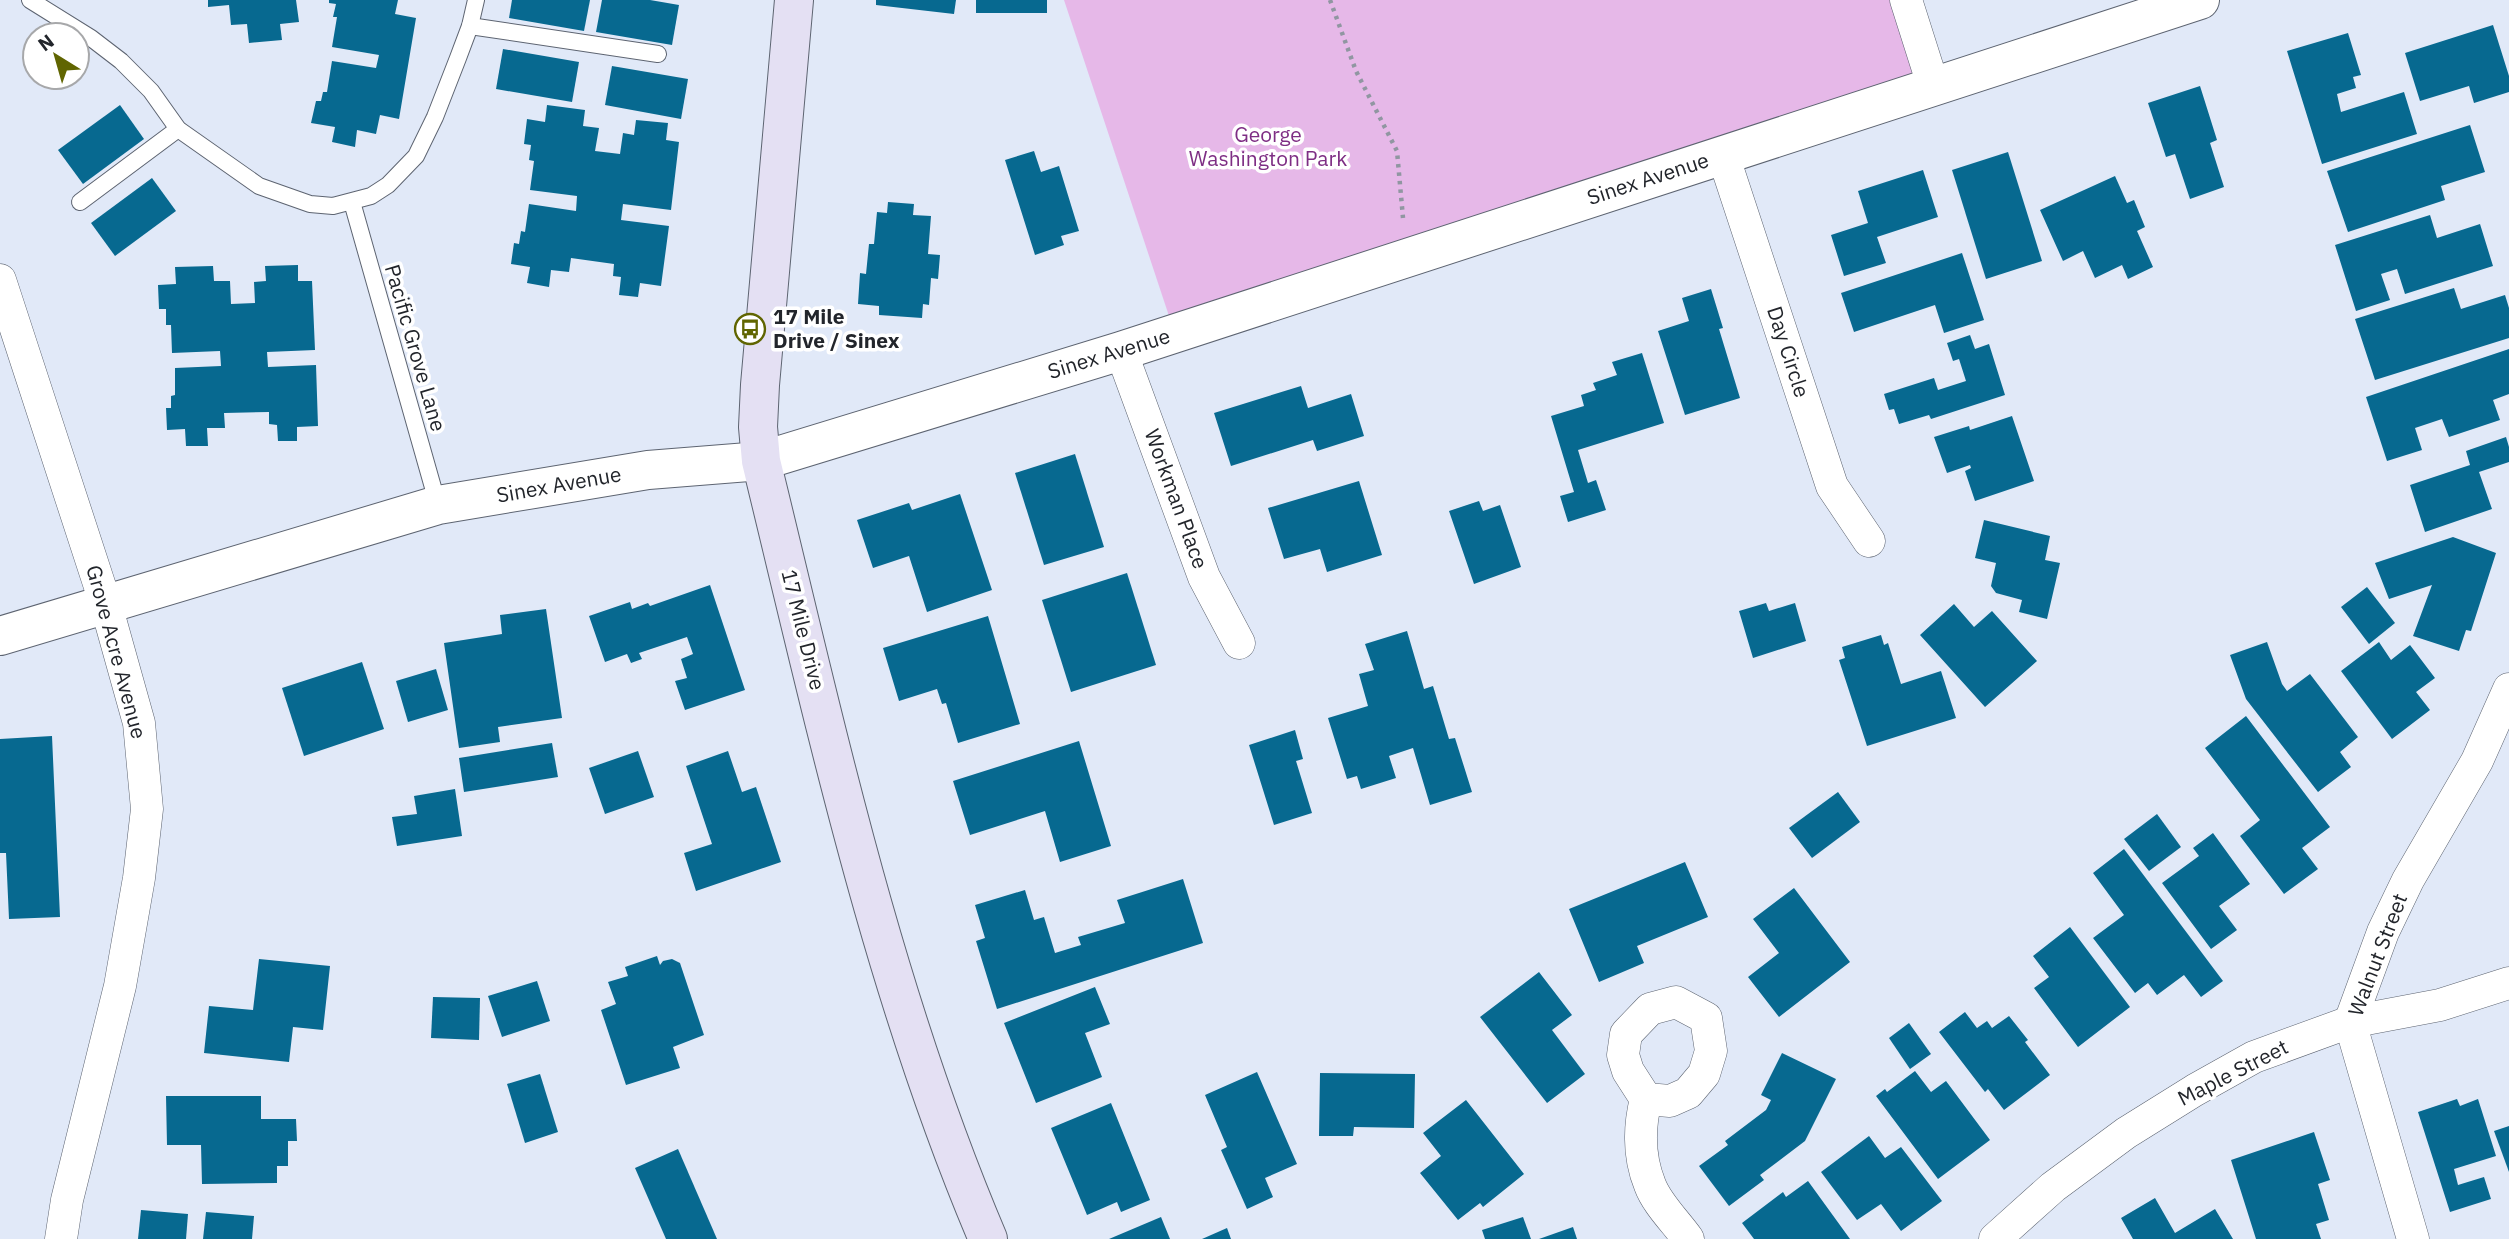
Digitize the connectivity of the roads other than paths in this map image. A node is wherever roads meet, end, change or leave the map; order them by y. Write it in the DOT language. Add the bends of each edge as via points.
graph roads {
  1 [pos="30,0"];
  2 [pos="476,0"];
  3 [pos="794,0"];
  4 [pos="1906,0"];
  5 [pos="2200,0"];
  6 [pos="470,26"];
  7 [pos="659,54"];
  8 [pos="1933,85"];
  9 [pos="178,130"];
  10 [pos="1723,155"];
  11 [pos="80,202"];
  12 [pos="352,202"];
  13 [pos="0,279"];
  14 [pos="1121,351"];
  15 [pos="761,461"];
  16 [pos="438,505"];
  17 [pos="1869,541"];
  18 [pos="106,605"];
  19 [pos="0,636"];
  20 [pos="1239,643"];
  21 [pos="2509,689"];
  22 [pos="2509,984"];
  23 [pos="2350,1022"];
  24 [pos="1646,1098"];
  25 [pos="61,1239"];
  26 [pos="988,1239"];
  27 [pos="1688,1239"];
  28 [pos="1995,1239"];
  29 [pos="2413,1239"];
  1 -- 9 [label="lane" via="121,61 151,91"];
  2 -- 6 [label="lane"];
  3 -- 15 [label="main road, 17 Mile Drive" via="760,385"];
  4 -- 8 [label="street"];
  5 -- 8 [label="street, Sinex Avenue"];
  6 -- 7 [label="lane"];
  6 -- 12 [label="lane" via="416,156 388,185 371,197"];
  8 -- 10 [label="street, Sinex Avenue"];
  9 -- 11 [label="lane"];
  9 -- 12 [label="lane" via="259,186 282,196 333,206"];
  10 -- 14 [label="street, Sinex Avenue"];
  10 -- 17 [label="street, Day Circle" via="1832,486"];
  12 -- 16 [label="lane, Pacific Grove Lane"];
  13 -- 18 [label="street, Grove Acre Avenue"];
  14 -- 15 [label="street, Sinex Avenue"];
  14 -- 20 [label="street, Workman Place" via="1204,577"];
  15 -- 16 [label="street, Sinex Avenue" via="648,470"];
  15 -- 26 [label="main road, 17 Mile Drive" via="860,864 949,1142"];
  16 -- 18 [label="street, Sinex Avenue"];
  18 -- 19 [label="street, Sinex Avenue"];
  18 -- 25 [label="street, Grove Acre Avenue" via="139,723 147,809 120,986"];
  21 -- 23 [label="street, Walnut Street" via="2477,761 2408,880"];
  22 -- 23 [label="street, Maple Street" via="2440,1005"];
  23 -- 28 [label="street, Maple Street" via="2254,1057 2195,1090 2126,1133"];
  23 -- 29 [label="street, Walnut Street"];
  24 -- 27 [label="street" via="1641,1140 1650,1187"];
}
